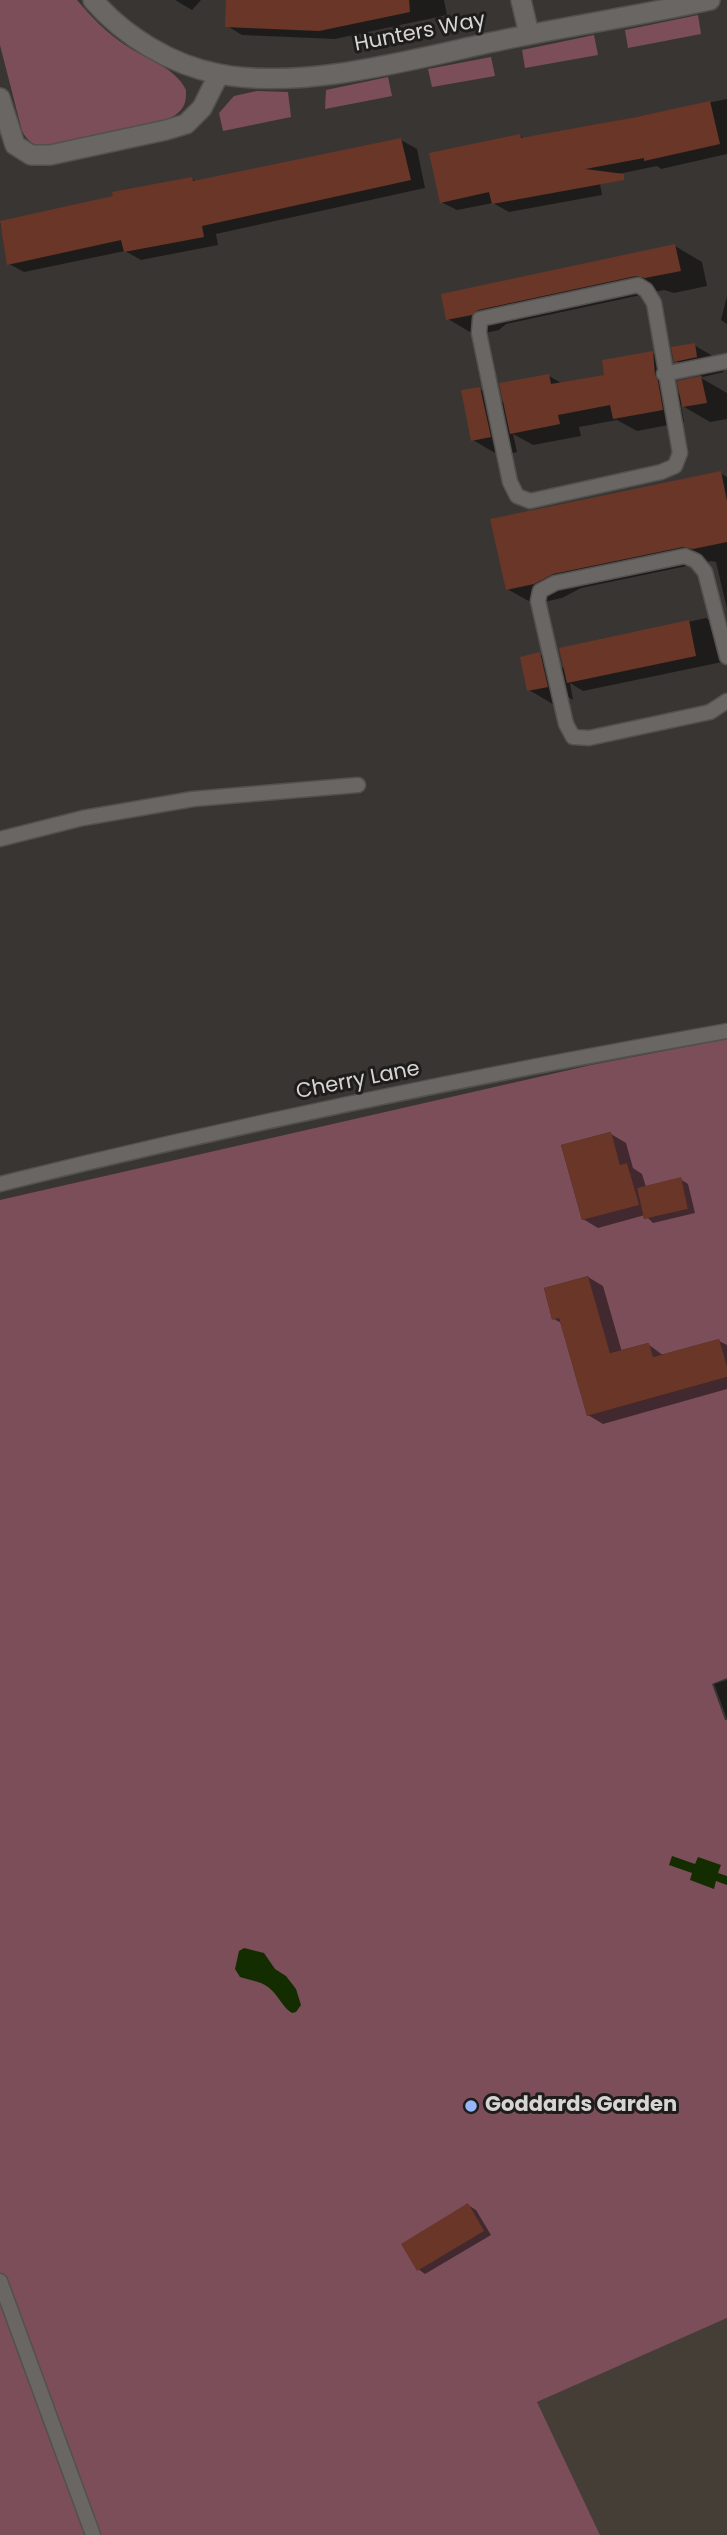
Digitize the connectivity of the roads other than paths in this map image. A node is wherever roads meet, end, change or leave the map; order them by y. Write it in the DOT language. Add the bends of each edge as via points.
graph roads {
  1 [pos="93,0"];
  2 [pos="522,0"];
  3 [pos="710,0"];
  4 [pos="529,34"];
  5 [pos="219,74"];
  6 [pos="0,97"];
  7 [pos="727,361"];
  8 [pos="664,373"];
  9 [pos="725,633"];
  10 [pos="727,657"];
  11 [pos="727,701"];
  12 [pos="358,785"];
  13 [pos="0,839"];
  14 [pos="727,1031"];
  15 [pos="0,1184"];
  16 [pos="0,2281"];
  17 [pos="93,2535"];
  1 -- 5 [label="street, Hunters Way" via="144,44 183,64"];
  2 -- 4 [label="street"];
  3 -- 4 [label="street, Hunters Way"];
  4 -- 5 [label="street, Hunters Way" via="354,71 285,79"];
  5 -- 6 [label="street" via="202,108 186,124 50,155 31,155 15,145"];
  7 -- 8 [label="lane"];
  8 -- 8 [label="lane" via="680,453 675,466 530,501 517,496 510,482 479,333 480,319 638,285 654,303"];
  9 -- 10 [label="lane"];
  9 -- 11 [label="lane" via="705,572 685,556 555,583 540,591 538,601 566,724 573,737 589,738 710,712"];
  12 -- 13 [label="lane" via="193,799 83,818"];
  14 -- 15 [label="lane, Cherry Lane" via="275,1119"];
  16 -- 17 [label="lane"];
}
